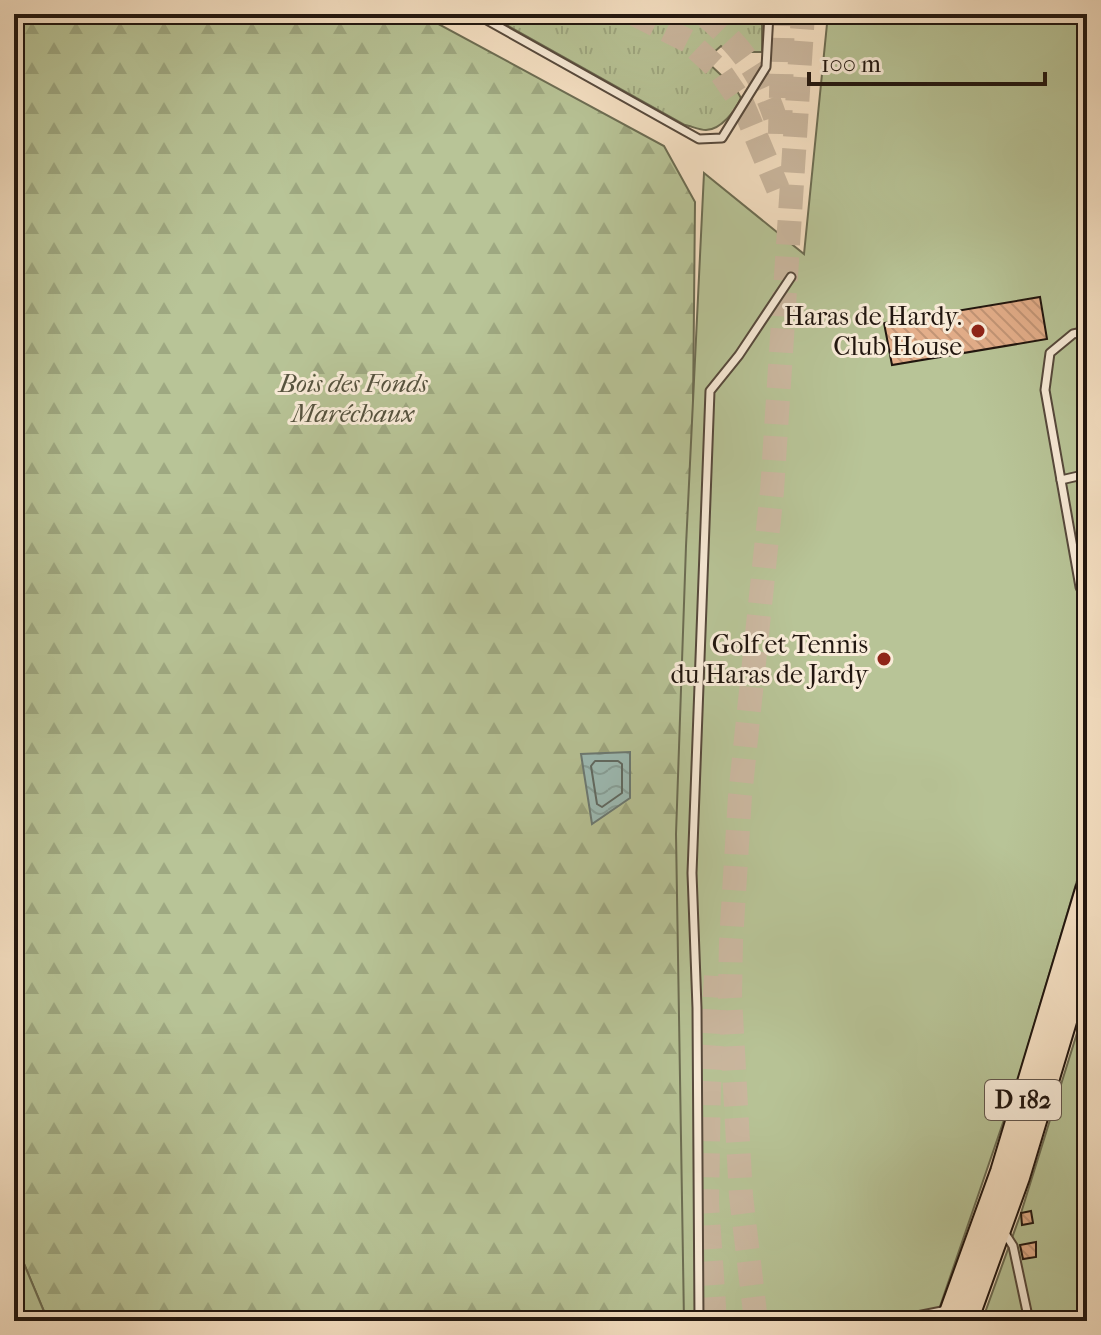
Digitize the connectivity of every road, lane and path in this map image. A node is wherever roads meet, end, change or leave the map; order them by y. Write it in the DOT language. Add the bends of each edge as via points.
graph roads {
  1 [pos="476,14"];
  2 [pos="769,14"];
  3 [pos="791,277"];
  4 [pos="1087,331"];
  5 [pos="1087,474"];
  6 [pos="1061,480"];
  7 [pos="1080,587"];
  8 [pos="1087,601"];
  9 [pos="1087,628"];
  10 [pos="1087,890"];
  11 [pos="1087,948"];
  12 [pos="1000,1226"];
  13 [pos="956,1317"];
  14 [pos="699,1321"];
  15 [pos="824,1321"];
  16 [pos="842,1321"];
  17 [pos="892,1321"];
  18 [pos="1029,1321"];
  1 -- 2 [label="lane" via="699,139 722,138 766,67"];
  3 -- 14 [label="lane" via="710,391 692,873"];
  4 -- 6 [label="lane" via="1073,334 1050,353 1045,390"];
  5 -- 6 [label="lane"];
  6 -- 7 [label="lane"];
  7 -- 8 [label="lane"];
  7 -- 9 [label="lane"];
  10 -- 13 [label="main road, D 182"];
  11 -- 12 [label="main road, D 182"];
  12 -- 13 [label="main road, D 182"];
  12 -- 18 [label="lane" via="1013,1246"];
  13 -- 17 [label="lane"];
  15 -- 16 [label="lane"];
}
